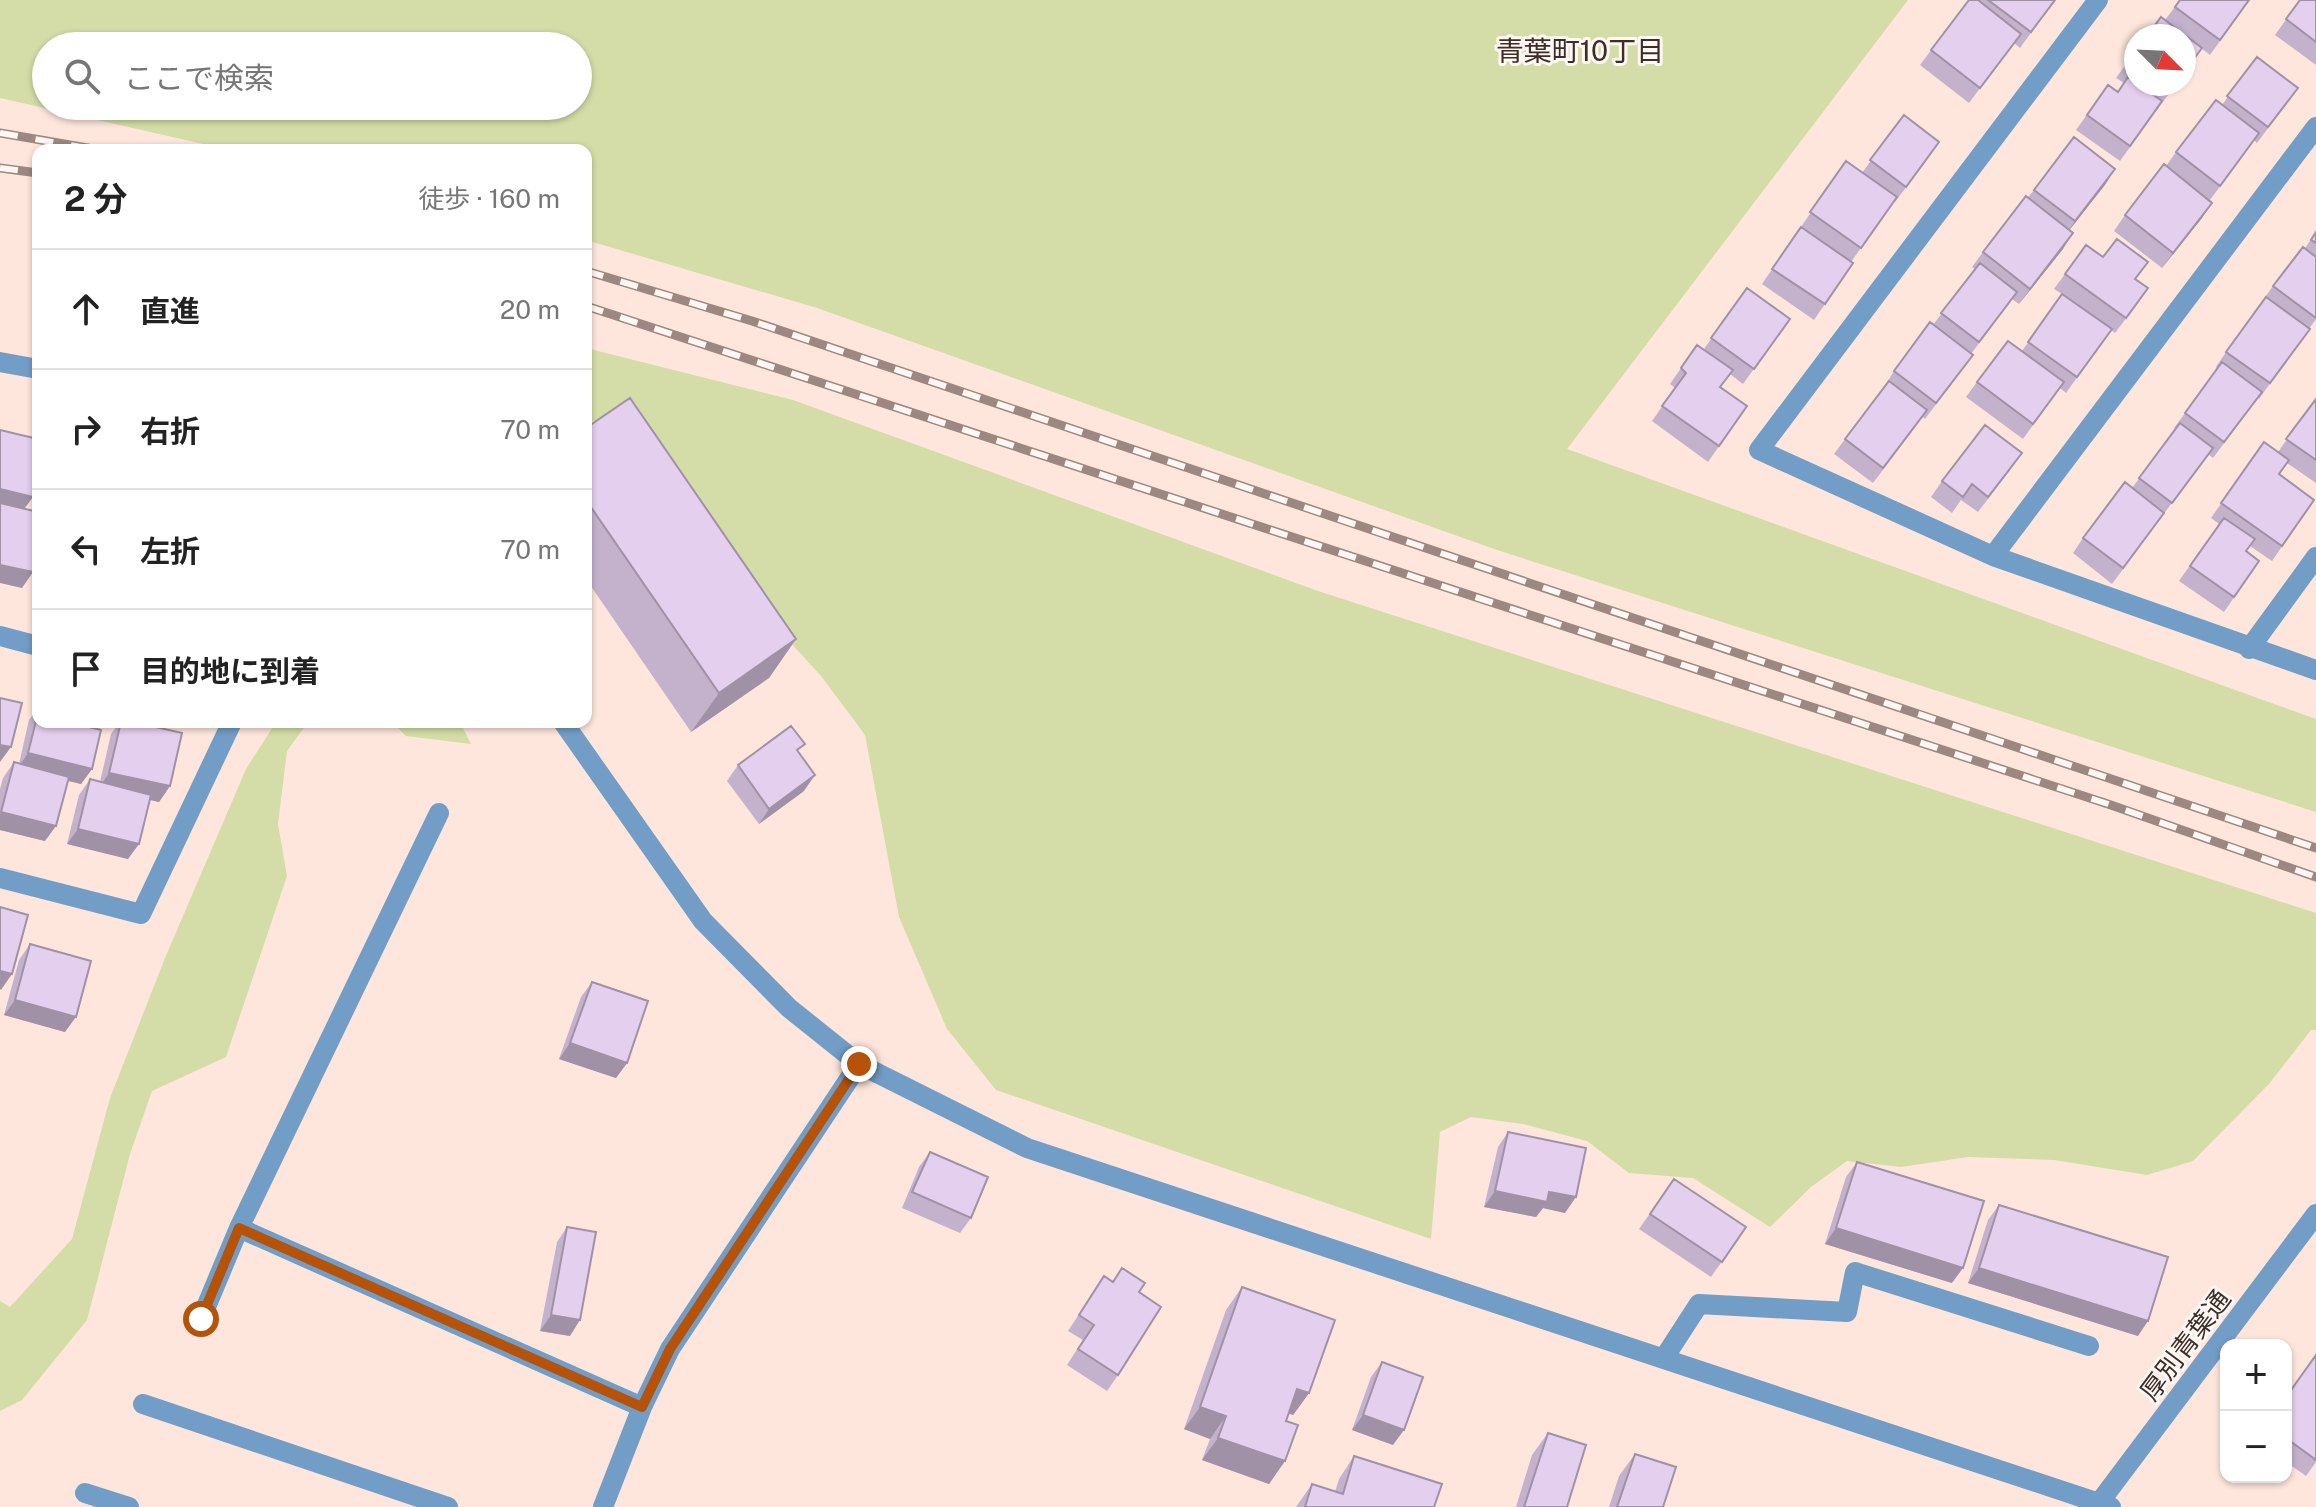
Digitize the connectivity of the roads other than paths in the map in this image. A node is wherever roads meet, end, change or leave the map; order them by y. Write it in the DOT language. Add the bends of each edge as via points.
graph roads {
  1 [pos="2098,0"];
  2 [pos="2316,127"];
  3 [pos="0,362"];
  4 [pos="32,368"];
  5 [pos="1993,556"];
  6 [pos="2316,557"];
  7 [pos="0,636"];
  8 [pos="32,644"];
  9 [pos="2249,649"];
  10 [pos="2316,670"];
  11 [pos="229,728"];
  12 [pos="567,728"];
  13 [pos="439,813"];
  14 [pos="0,878"];
  15 [pos="859,1064"];
  16 [pos="2316,1214"];
  17 [pos="239,1228"];
  18 [pos="201,1319"];
  19 [pos="2089,1346"];
  20 [pos="1664,1358"];
  21 [pos="143,1404"];
  22 [pos="642,1407"];
  23 [pos="85,1493"];
  24 [pos="2102,1506"];
  25 [pos="129,1507"];
  26 [pos="448,1507"];
  27 [pos="603,1507"];
  1 -- 5 [label="street" via="1759,450"];
  2 -- 5 [label="street"];
  3 -- 4 [label="street"];
  5 -- 9 [label="street"];
  6 -- 9 [label="street"];
  7 -- 8 [label="street"];
  9 -- 10 [label="street"];
  11 -- 14 [label="street" via="141,914"];
  12 -- 15 [label="street" via="703,921 789,1008"];
  13 -- 17 [label="street"];
  15 -- 20 [label="street" via="1027,1148"];
  15 -- 22 [label="street" via="670,1349"];
  16 -- 24 [label="street, 厚別青葉通"];
  17 -- 18 [label="street"];
  17 -- 22 [label="street"];
  19 -- 20 [label="street" via="1855,1272 1847,1312 1699,1304"];
  20 -- 24 [label="street"];
  21 -- 26 [label="street"];
  22 -- 27 [label="street"];
  23 -- 25 [label="street"];
}
